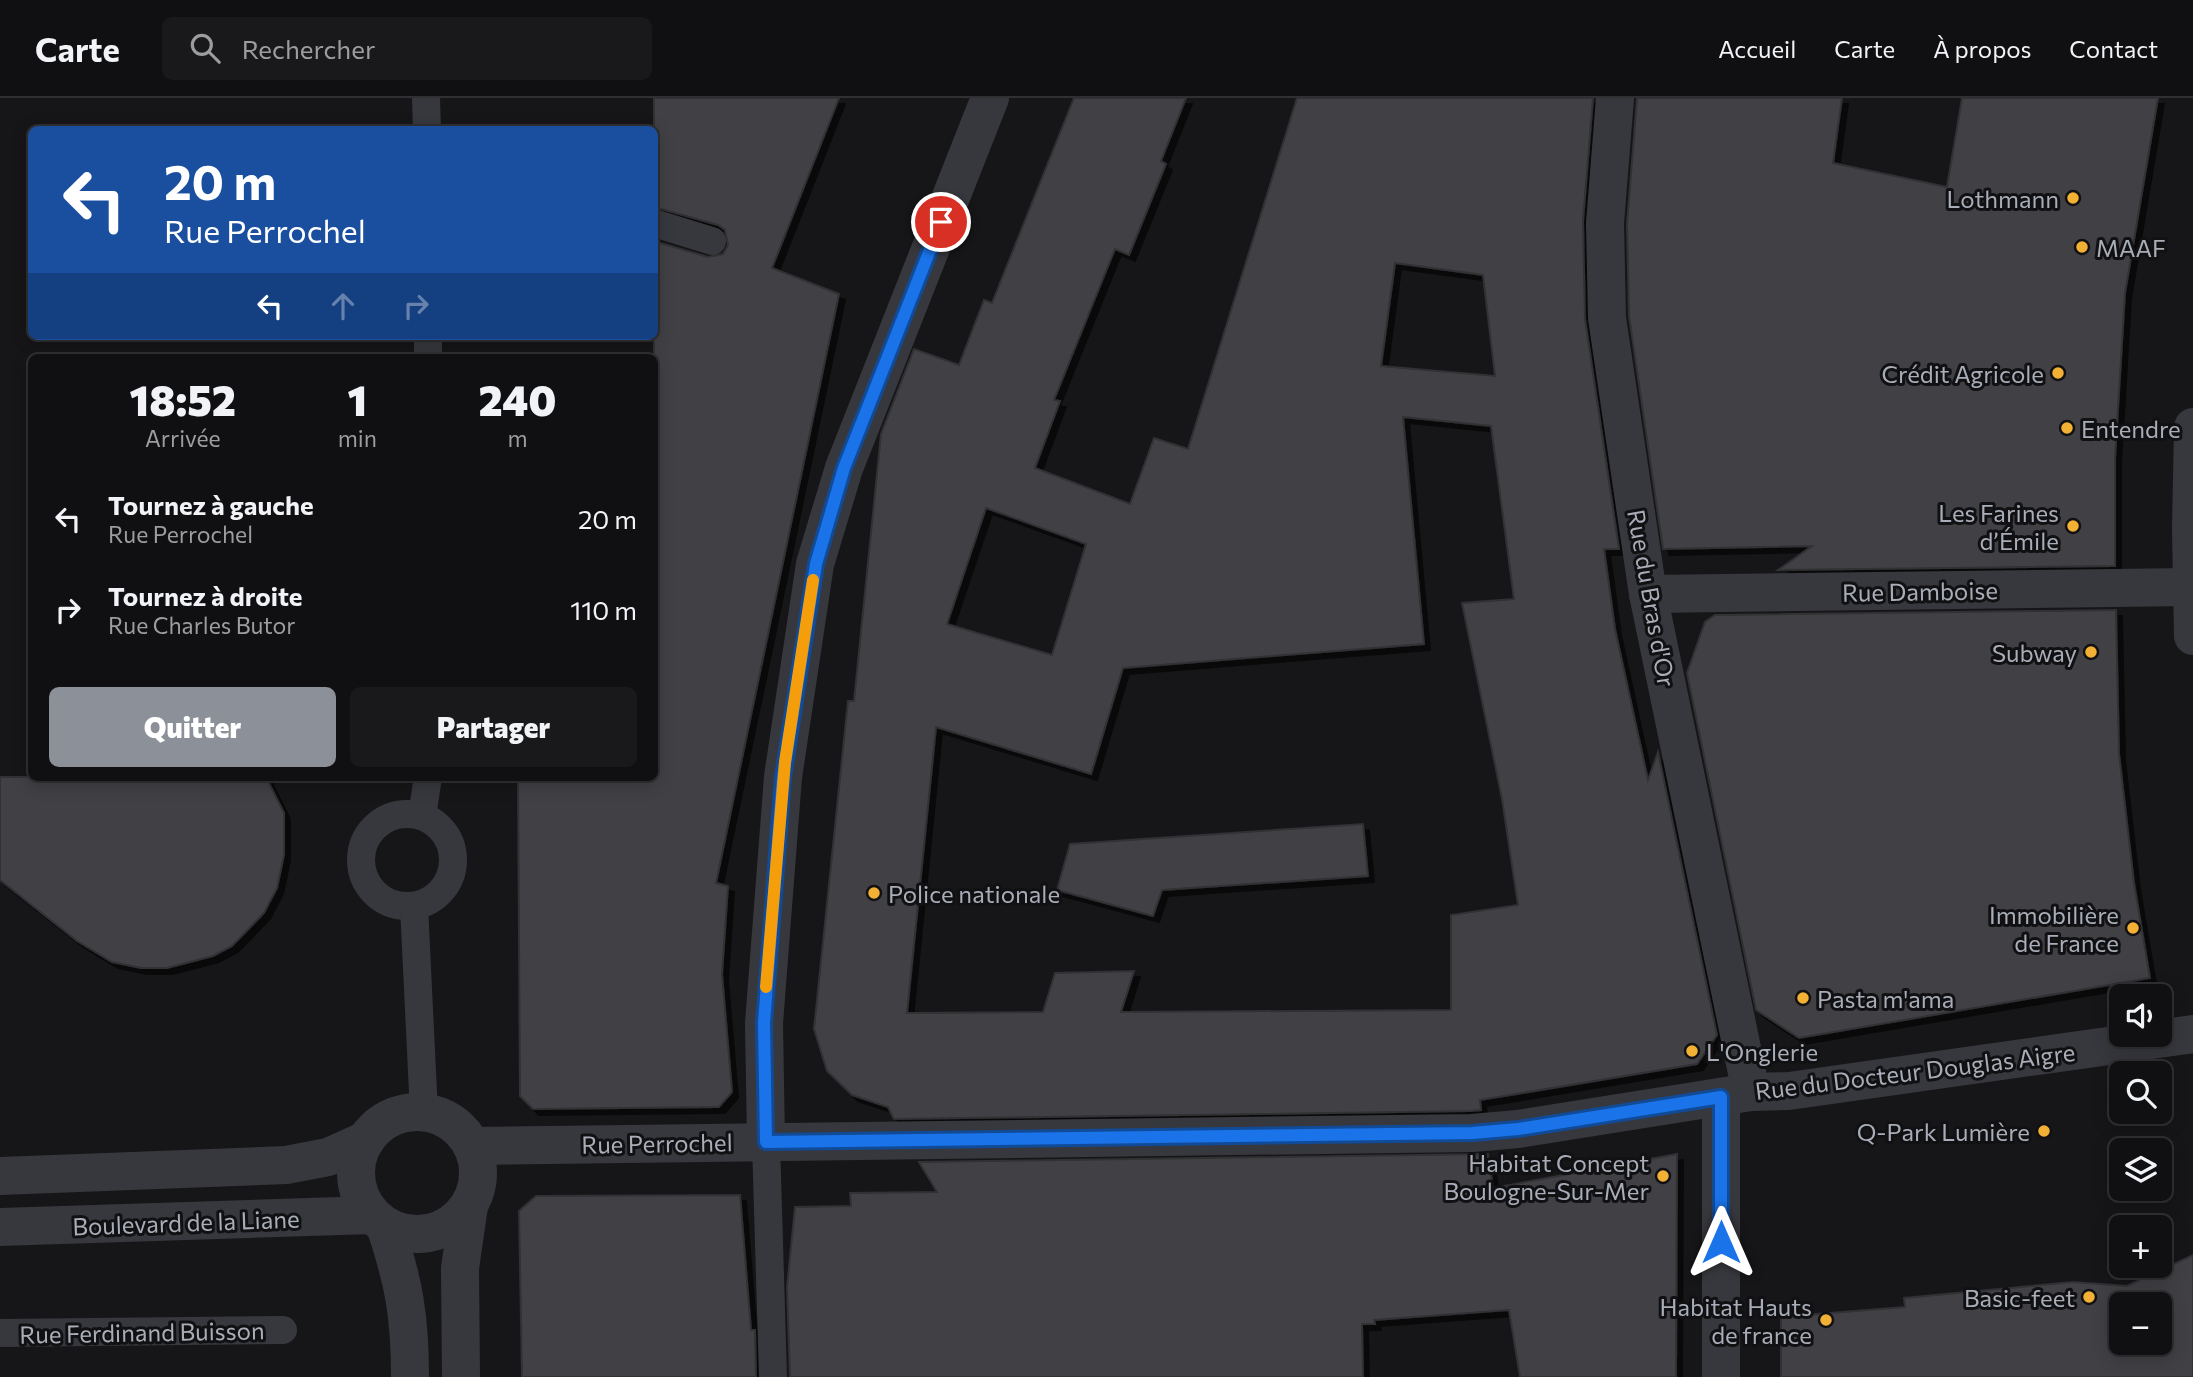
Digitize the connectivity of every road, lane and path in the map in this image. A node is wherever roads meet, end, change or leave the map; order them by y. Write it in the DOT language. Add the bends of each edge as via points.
graph roads {
  1 [pos="426,98"];
  2 [pos="990,98"];
  3 [pos="1615,98"];
  4 [pos="427,126"];
  5 [pos="658,224"];
  6 [pos="712,241"];
  7 [pos="2193,427"];
  8 [pos="2192,587"];
  9 [pos="1648,594"];
  10 [pos="2193,626"];
  11 [pos="2193,636"];
  12 [pos="427,781"];
  13 [pos="422,816"];
  14 [pos="414,906"];
  15 [pos="2193,1034"];
  16 [pos="1736,1094"];
  17 [pos="424,1113"];
  18 [pos="366,1140"];
  19 [pos="766,1142"];
  20 [pos="472,1146"];
  21 [pos="0,1175"];
  22 [pos="469,1206"];
  23 [pos="378,1220"];
  24 [pos="0,1227"];
  25 [pos="283,1330"];
  26 [pos="0,1333"];
  27 [pos="410,1377"];
  28 [pos="461,1377"];
  29 [pos="773,1377"];
  30 [pos="1721,1377"];
  1 -- 4 [label="lane"];
  2 -- 19 [label="street" via="844,468 816,564 782,790 764,1034"];
  3 -- 9 [label="street, Rue du Bras d'Or" via="1604,288"];
  5 -- 6 [label="lane"];
  7 -- 8 [label="street"];
  8 -- 9 [label="street, Rue Damboise"];
  8 -- 10 [label="street"];
  9 -- 16 [label="street, Rue du Bras d'Or"];
  10 -- 11 [label="street"];
  12 -- 13 [label="lane"];
  13 -- 14 [label="lane" via="444,831 453,863 439,894"];
  13 -- 14 [label="lane" via="401,813 388,817 375,825 361,849 361,870 375,894 393,904"];
  14 -- 17 [label="lane"];
  15 -- 16 [label="street, Rue du Docteur Douglas Aigre" via="1789,1091"];
  16 -- 19 [label="street, Rue Perrochel" via="1472,1133"];
  16 -- 30 [label="street, Rue du Bras d'Or"];
  17 -- 18 [label="street" via="396,1116 379,1125"];
  17 -- 20 [label="street" via="449,1121"];
  18 -- 21 [label="street" via="328,1157 286,1165"];
  18 -- 23 [label="street" via="356,1165 358,1192"];
  19 -- 20 [label="street, Rue Perrochel"];
  19 -- 29 [label="lane"];
  20 -- 22 [label="street" via="478,1181"];
  22 -- 23 [label="street" via="449,1226 431,1233 402,1233"];
  22 -- 28 [label="street" via="460,1268"];
  23 -- 24 [label="street, Boulevard de la Liane"];
  23 -- 27 [label="street" via="406,1293"];
  25 -- 26 [label="lane, Rue Ferdinand Buisson"];
}
